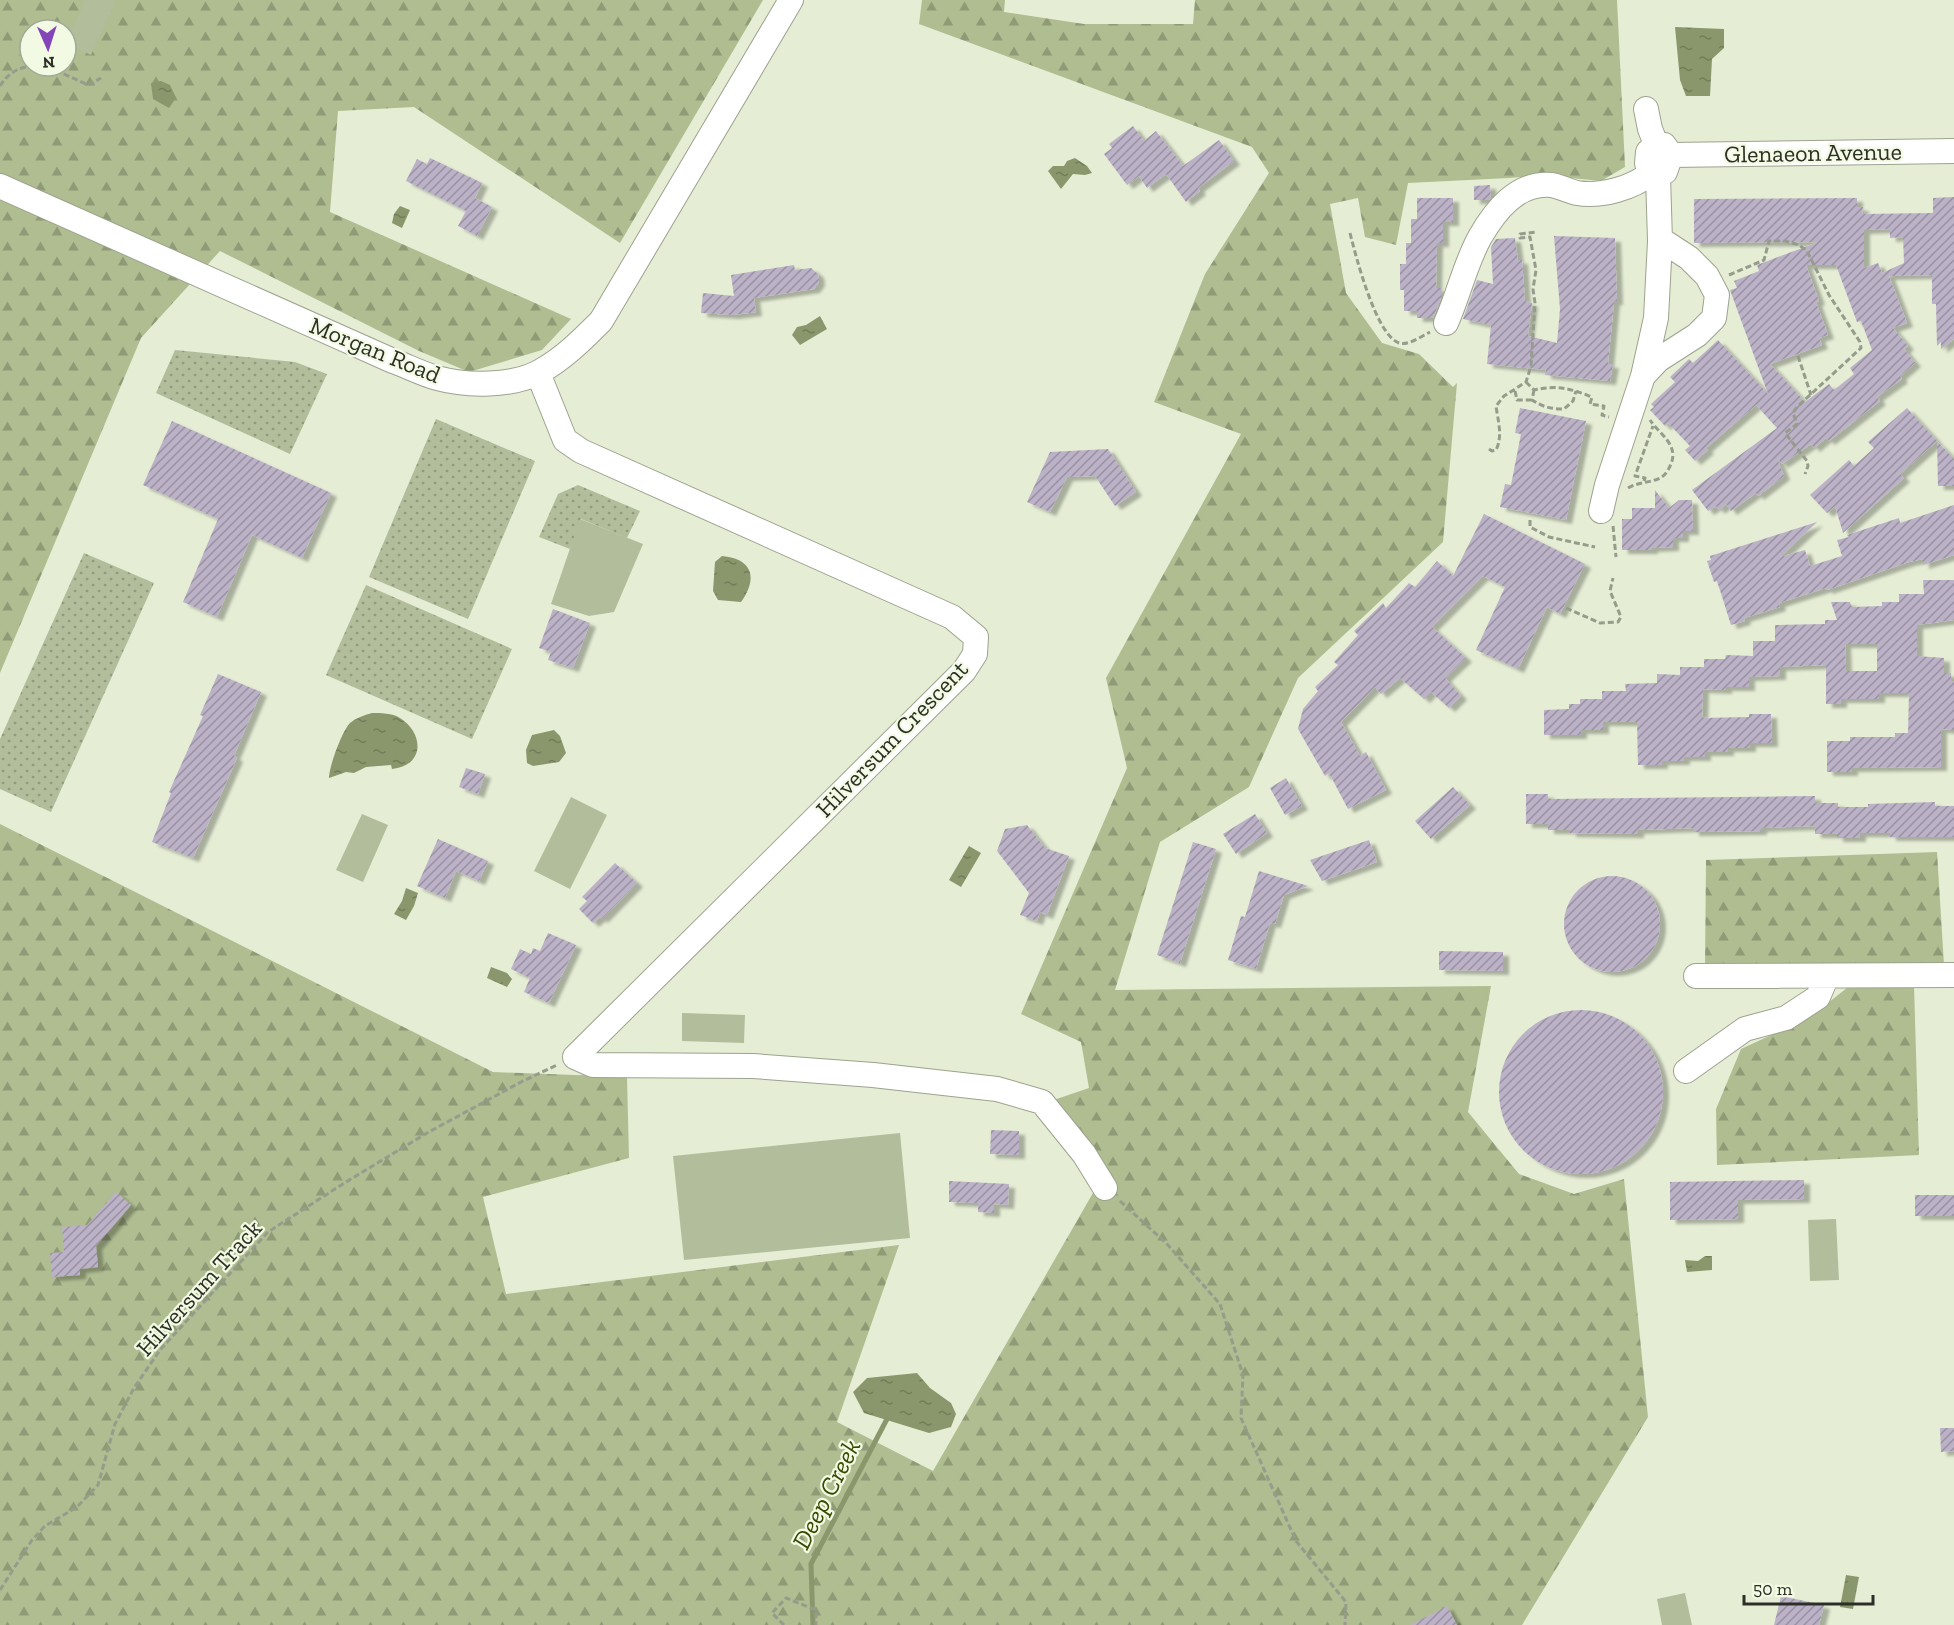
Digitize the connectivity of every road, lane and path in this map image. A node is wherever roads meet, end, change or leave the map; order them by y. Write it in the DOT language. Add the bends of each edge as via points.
graph roads {
  1 [pos="791,0"];
  2 [pos="101,78"];
  3 [pos="0,86"];
  4 [pos="1646,109"];
  5 [pos="1664,150"];
  6 [pos="1954,151"];
  7 [pos="1655,175"];
  8 [pos="0,186"];
  9 [pos="1536,232"];
  10 [pos="1350,233"];
  11 [pos="1660,241"];
  12 [pos="1726,279"];
  13 [pos="1446,323"];
  14 [pos="1798,356"];
  15 [pos="538,373"];
  16 [pos="1643,376"];
  17 [pos="1526,382"];
  18 [pos="1534,390"];
  19 [pos="1515,391"];
  20 [pos="1576,391"];
  21 [pos="1811,395"];
  22 [pos="1532,400"];
  23 [pos="1611,417"];
  24 [pos="1648,417"];
  25 [pos="1643,424"];
  26 [pos="1654,426"];
  27 [pos="1489,449"];
  28 [pos="1804,474"];
  29 [pos="1644,481"];
  30 [pos="1624,492"];
  31 [pos="1607,518"];
  32 [pos="1530,520"];
  33 [pos="1595,547"];
  34 [pos="1616,557"];
  35 [pos="1613,578"];
  36 [pos="1566,609"];
  37 [pos="1954,975"];
  38 [pos="1696,976"];
  39 [pos="1827,976"];
  40 [pos="575,1057"];
  41 [pos="1686,1071"];
  42 [pos="1106,1188"];
  43 [pos="0,1590"];
  44 [pos="784,1625"];
  45 [pos="816,1625"];
  46 [pos="1345,1625"];
  1 -- 15 [label="street, Morgan Road" via="601,321 574,349"];
  2 -- 3 [label="path" via="88,85 34,66 15,70"];
  4 -- 5 [label="street" via="1650,129"];
  5 -- 6 [label="street, Glenaeon Avenue"];
  5 -- 7 [label="street" via="1665,172"];
  7 -- 11 [label="street"];
  7 -- 13 [label="street" via="1587,194 1551,185 1531,186 1513,195 1480,237"];
  8 -- 15 [label="street, Morgan Road" via="435,378 477,385"];
  9 -- 17 [label="path" via="1520,234 1520,238 1530,237 1536,270 1534,339"];
  10 -- 13 [label="path" via="1359,269 1388,336 1406,344"];
  11 -- 16 [label="street" via="1656,318"];
  11 -- 16 [label="street" via="1689,258 1707,276 1717,295 1714,318"];
  12 -- 21 [label="path" via="1731,273 1764,260 1769,241 1785,241 1807,251 1861,348"];
  14 -- 21 [label="path"];
  15 -- 40 [label="street, Hilversum Crescent" via="565,440 581,451 952,617 976,637 975,654 964,671"];
  16 -- 31 [label="street" via="1607,484"];
  17 -- 18 [label="path"];
  17 -- 19 [label="path"];
  18 -- 20 [label="path" via="1553,387"];
  18 -- 22 [label="path"];
  19 -- 22 [label="path" via="1517,400"];
  19 -- 27 [label="path" via="1503,396 1496,406 1499,446"];
  20 -- 22 [label="path" via="1573,401 1564,409 1544,407"];
  20 -- 23 [label="path" via="1592,397 1590,404 1604,406 1602,415"];
  21 -- 28 [label="path" via="1797,407 1793,417 1797,424 1785,433 1807,461"];
  24 -- 26 [label="path"];
  25 -- 26 [label="path"];
  26 -- 29 [label="path" via="1635,476 1646,478"];
  26 -- 29 [label="path" via="1671,446 1673,459 1661,478"];
  29 -- 30 [label="path"];
  31 -- 34 [label="path"];
  32 -- 33 [label="path" via="1530,527 1549,537"];
  35 -- 36 [label="path" via="1610,591 1621,617 1618,622 1600,623"];
  37 -- 39 [label="street"];
  38 -- 39 [label="street"];
  39 -- 41 [label="street" via="1818,997 1786,1018 1745,1029"];
  40 -- 42 [label="street" via="593,1065 753,1066 997,1089 1041,1102"];
  40 -- 43 [label="path, Hilversum Track" via="520,1082 428,1133 268,1232 160,1350 115,1424 98,1485 77,1507 45,1526"];
  42 -- 46 [label="path" via="1167,1244 1220,1304 1243,1375 1241,1418 1296,1541 1346,1602"];
  44 -- 45 [label="path" via="772,1613 786,1598 816,1610"];
}
